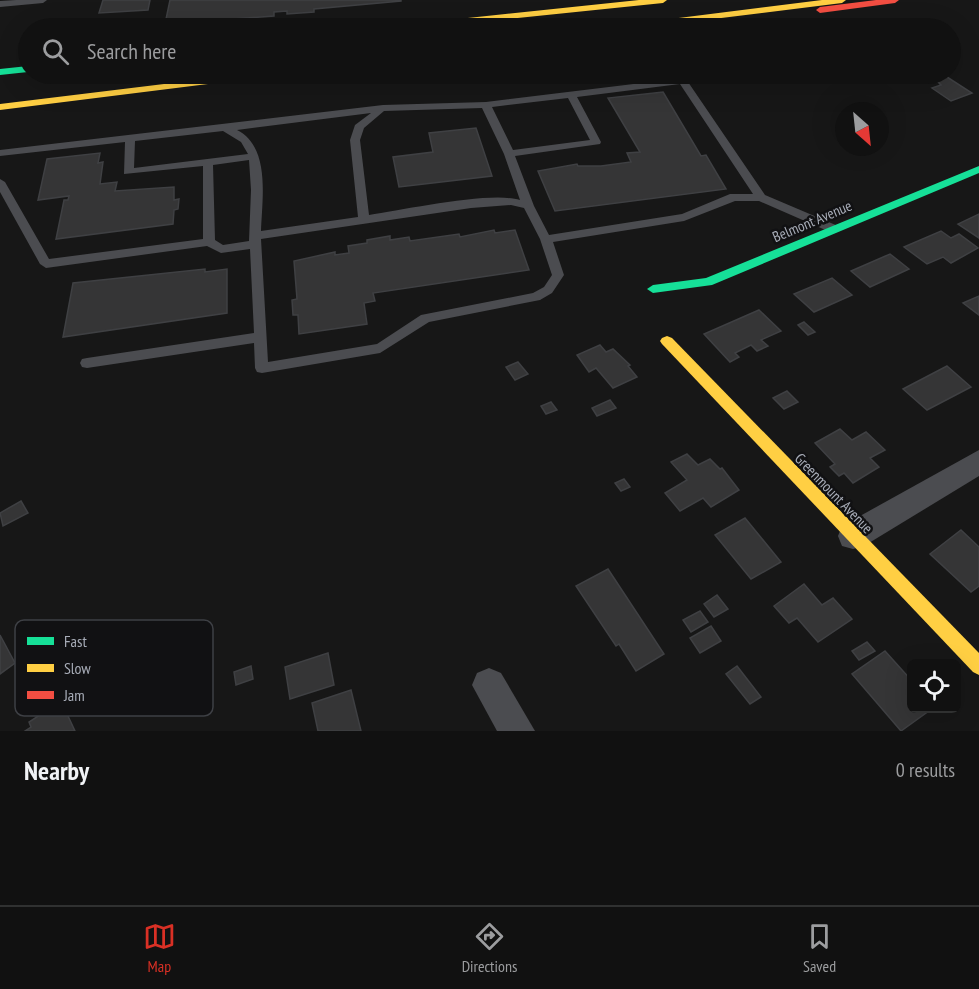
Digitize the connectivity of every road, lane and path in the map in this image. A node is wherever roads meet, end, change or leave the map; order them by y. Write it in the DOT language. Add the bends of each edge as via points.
graph roads {
  1 [pos="43,0"];
  2 [pos="51,0"];
  3 [pos="663,0"];
  4 [pos="842,0"];
  5 [pos="896,0"];
  6 [pos="0,4"];
  7 [pos="495,18"];
  8 [pos="705,18"];
  9 [pos="716,18"];
  10 [pos="18,70"];
  11 [pos="0,72"];
  12 [pos="185,84"];
  13 [pos="657,84"];
  14 [pos="685,84"];
  15 [pos="571,94"];
  16 [pos="486,105"];
  17 [pos="0,107"];
  18 [pos="383,108"];
  19 [pos="224,128"];
  20 [pos="130,138"];
  21 [pos="0,153"];
  22 [pos="509,154"];
  23 [pos="253,156"];
  24 [pos="208,162"];
  25 [pos="979,169"];
  26 [pos="0,182"];
  27 [pos="761,198"];
  28 [pos="528,206"];
  29 [pos="364,219"];
  30 [pos="834,229"];
  31 [pos="546,239"];
  32 [pos="256,240"];
  33 [pos="209,242"];
  34 [pos="653,289"];
  35 [pos="261,337"];
  36 [pos="667,340"];
  37 [pos="87,363"];
  38 [pos="979,462"];
  39 [pos="853,536"];
  40 [pos="979,666"];
  41 [pos="489,686"];
  42 [pos="517,731"];
  1 -- 2 [label="lane"];
  1 -- 6 [label="lane"];
  3 -- 7 [label="main road"];
  4 -- 8 [label="main road"];
  5 -- 9 [label="main road"];
  10 -- 11 [label="main road"];
  12 -- 17 [label="main road"];
  13 -- 15 [label="lane"];
  14 -- 27 [label="lane"];
  15 -- 16 [label="lane"];
  15 -- 22 [label="lane" via="596,142"];
  16 -- 18 [label="lane"];
  16 -- 22 [label="lane"];
  18 -- 19 [label="lane"];
  18 -- 29 [label="lane" via="359,127 355,140"];
  19 -- 20 [label="lane"];
  19 -- 23 [label="lane" via="240,134 252,148"];
  20 -- 21 [label="lane"];
  20 -- 24 [label="lane" via="128,172"];
  22 -- 28 [label="lane"];
  23 -- 24 [label="lane"];
  23 -- 32 [label="lane"];
  24 -- 33 [label="lane"];
  25 -- 30 [label="main road, Belmont Avenue"];
  26 -- 33 [label="lane" via="46,264"];
  27 -- 30 [label="lane"];
  27 -- 31 [label="lane" via="734,197 684,217"];
  28 -- 29 [label="lane" via="511,201"];
  28 -- 31 [label="lane"];
  29 -- 32 [label="lane"];
  30 -- 34 [label="main road, Belmont Avenue" via="708,282"];
  31 -- 35 [label="lane" via="558,275 548,290 536,297 426,318 380,348 262,368"];
  32 -- 33 [label="lane" via="221,249"];
  32 -- 35 [label="lane"];
  35 -- 37 [label="lane"];
  36 -- 39 [label="main road, Greenmount Avenue"];
  38 -- 39 [label="street"];
  39 -- 40 [label="main road, Greenmount Avenue"];
  41 -- 42 [label="street"];
}
